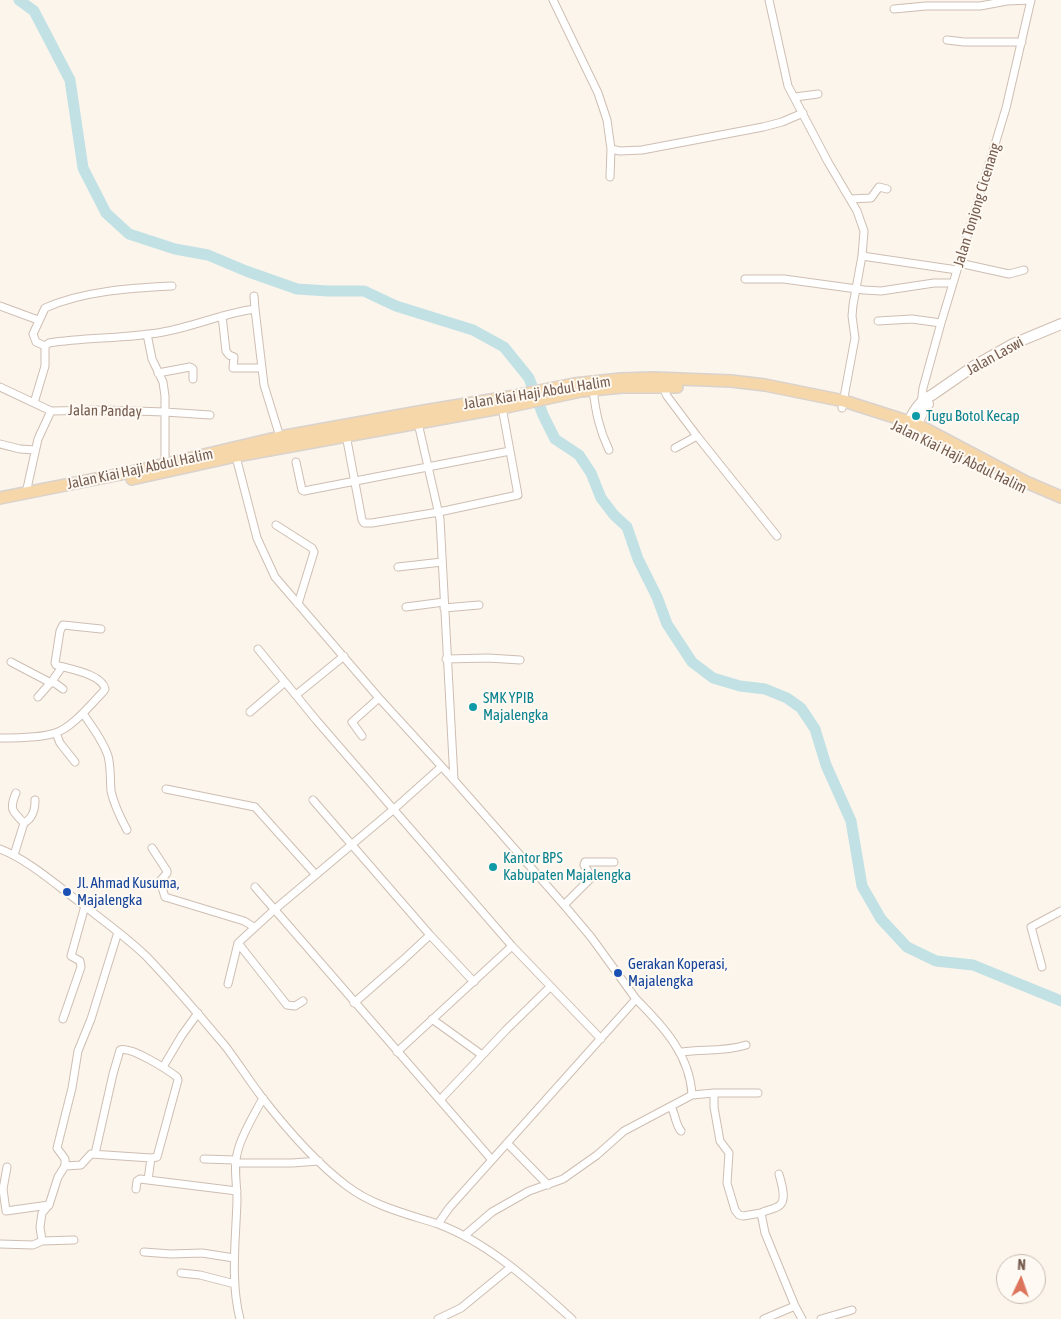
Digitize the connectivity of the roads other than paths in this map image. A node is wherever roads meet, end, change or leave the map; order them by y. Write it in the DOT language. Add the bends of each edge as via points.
graph roads {
  1 [pos="553,0"];
  2 [pos="769,0"];
  3 [pos="1031,0"];
  4 [pos="894,9"];
  5 [pos="947,40"];
  6 [pos="1022,42"];
  7 [pos="818,94"];
  8 [pos="795,97"];
  9 [pos="803,113"];
  10 [pos="611,151"];
  11 [pos="610,177"];
  12 [pos="887,189"];
  13 [pos="850,199"];
  14 [pos="862,256"];
  15 [pos="958,266"];
  16 [pos="1024,270"];
  17 [pos="745,278"];
  18 [pos="953,283"];
  19 [pos="172,286"];
  20 [pos="856,288"];
  21 [pos="254,296"];
  22 [pos="0,306"];
  23 [pos="256,308"];
  24 [pos="222,316"];
  25 [pos="38,320"];
  26 [pos="878,322"];
  27 [pos="941,322"];
  28 [pos="1061,324"];
  29 [pos="147,334"];
  30 [pos="45,346"];
  31 [pos="262,368"];
  32 [pos="158,374"];
  33 [pos="193,379"];
  34 [pos="0,387"];
  35 [pos="663,387"];
  36 [pos="593,390"];
  37 [pos="557,391"];
  38 [pos="34,403"];
  39 [pos="507,403"];
  40 [pos="843,405"];
  41 [pos="923,406"];
  42 [pos="51,411"];
  43 [pos="165,412"];
  44 [pos="210,414"];
  45 [pos="418,423"];
  46 [pos="911,426"];
  47 [pos="346,435"];
  48 [pos="697,436"];
  49 [pos="280,437"];
  50 [pos="0,444"];
  51 [pos="675,448"];
  52 [pos="35,450"];
  53 [pos="609,450"];
  54 [pos="510,451"];
  55 [pos="235,452"];
  56 [pos="296,462"];
  57 [pos="165,464"];
  58 [pos="427,468"];
  59 [pos="356,480"];
  60 [pos="26,493"];
  61 [pos="1061,497"];
  62 [pos="0,498"];
  63 [pos="0,504"];
  64 [pos="1061,505"];
  65 [pos="439,512"];
  66 [pos="276,525"];
  67 [pos="777,536"];
  68 [pos="442,562"];
  69 [pos="398,567"];
  70 [pos="298,604"];
  71 [pos="444,605"];
  72 [pos="479,605"];
  73 [pos="406,607"];
  74 [pos="101,629"];
  75 [pos="258,649"];
  76 [pos="344,656"];
  77 [pos="446,659"];
  78 [pos="520,660"];
  79 [pos="11,662"];
  80 [pos="62,667"];
  81 [pos="52,682"];
  82 [pos="285,682"];
  83 [pos="63,689"];
  84 [pos="296,695"];
  85 [pos="38,698"];
  86 [pos="379,698"];
  87 [pos="250,712"];
  88 [pos="83,713"];
  89 [pos="56,733"];
  90 [pos="362,736"];
  91 [pos="0,738"];
  92 [pos="75,762"];
  93 [pos="441,767"];
  94 [pos="454,780"];
  95 [pos="166,789"];
  96 [pos="16,792"];
  97 [pos="35,800"];
  98 [pos="313,800"];
  99 [pos="394,809"];
  100 [pos="24,823"];
  101 [pos="127,830"];
  102 [pos="353,844"];
  103 [pos="152,848"];
  104 [pos="0,849"];
  105 [pos="14,854"];
  106 [pos="614,862"];
  107 [pos="316,875"];
  108 [pos="255,887"];
  109 [pos="564,905"];
  110 [pos="85,906"];
  111 [pos="274,910"];
  112 [pos="1061,912"];
  113 [pos="254,927"];
  114 [pos="118,932"];
  115 [pos="430,934"];
  116 [pos="238,943"];
  117 [pos="512,946"];
  118 [pos="1042,968"];
  119 [pos="474,982"];
  120 [pos="228,984"];
  121 [pos="550,987"];
  122 [pos="636,999"];
  123 [pos="303,1001"];
  124 [pos="354,1002"];
  125 [pos="198,1014"];
  126 [pos="62,1019"];
  127 [pos="432,1019"];
  128 [pos="601,1038"];
  129 [pos="746,1045"];
  130 [pos="397,1052"];
  131 [pos="682,1052"];
  132 [pos="482,1055"];
  133 [pos="163,1067"];
  134 [pos="714,1093"];
  135 [pos="758,1093"];
  136 [pos="692,1095"];
  137 [pos="263,1098"];
  138 [pos="440,1100"];
  139 [pos="671,1107"];
  140 [pos="681,1131"];
  141 [pos="507,1144"];
  142 [pos="96,1154"];
  143 [pos="151,1158"];
  144 [pos="204,1158"];
  145 [pos="492,1160"];
  146 [pos="235,1161"];
  147 [pos="319,1161"];
  148 [pos="65,1166"];
  149 [pos="7,1167"];
  150 [pos="779,1174"];
  151 [pos="148,1180"];
  152 [pos="548,1185"];
  153 [pos="136,1189"];
  154 [pos="237,1191"];
  155 [pos="48,1205"];
  156 [pos="761,1213"];
  157 [pos="438,1224"];
  158 [pos="464,1236"];
  159 [pos="74,1240"];
  160 [pos="42,1241"];
  161 [pos="0,1244"];
  162 [pos="144,1252"];
  163 [pos="234,1258"];
  164 [pos="511,1267"];
  165 [pos="181,1273"];
  166 [pos="235,1284"];
  167 [pos="795,1306"];
  168 [pos="852,1310"];
  169 [pos="450,1317"];
  170 [pos="240,1319"];
  171 [pos="438,1319"];
  172 [pos="572,1319"];
  173 [pos="764,1319"];
  174 [pos="802,1319"];
  175 [pos="821,1319"];
  1 -- 10 [label="street" via="598,93 607,120"];
  2 -- 8 [label="street" via="786,79"];
  3 -- 4 [label="street" via="980,6"];
  3 -- 6 [label="street, Jalan Tonjong Cicenang"];
  5 -- 6 [label="street"];
  6 -- 15 [label="street, Jalan Tonjong Cicenang" via="1006,108"];
  7 -- 8 [label="street"];
  8 -- 9 [label="street"];
  9 -- 10 [label="street" via="763,127 642,150"];
  9 -- 13 [label="street"];
  10 -- 11 [label="street"];
  12 -- 13 [label="street" via="879,187 871,198"];
  13 -- 14 [label="street" via="864,230"];
  14 -- 15 [label="street"];
  14 -- 20 [label="street"];
  15 -- 16 [label="street" via="1009,274"];
  15 -- 18 [label="street, Jalan Tonjong Cicenang"];
  17 -- 20 [label="street" via="784,279"];
  18 -- 20 [label="street" via="934,282 881,291"];
  18 -- 27 [label="street, Jalan Tonjong Cicenang"];
  19 -- 25 [label="street" via="127,289 66,300 45,308"];
  20 -- 40 [label="street" via="852,316 855,338"];
  21 -- 23 [label="street"];
  22 -- 25 [label="street"];
  23 -- 24 [label="street"];
  23 -- 31 [label="street"];
  24 -- 29 [label="street"];
  24 -- 31 [label="street" via="227,353 234,357 233,368"];
  25 -- 30 [label="street" via="32,334 36,342"];
  26 -- 27 [label="street" via="912,319"];
  27 -- 41 [label="street, Jalan Tonjong Cicenang" via="926,376"];
  28 -- 41 [label="main road, Jalan Laswi" via="1013,344 974,366 932,395"];
  29 -- 30 [label="street" via="49,342"];
  29 -- 32 [label="street"];
  30 -- 38 [label="street" via="45,366"];
  31 -- 49 [label="street"];
  32 -- 33 [label="street" via="190,367 194,369"];
  32 -- 43 [label="street" via="166,396"];
  34 -- 38 [label="street, Jalan Panday"];
  35 -- 36 [label="main road, Jalan Kiai Haji Abdul Halim"];
  35 -- 40 [label="main road, Jalan Kiai Haji Abdul Halim" via="766,392"];
  35 -- 48 [label="street"];
  36 -- 37 [label="main road, Jalan Kiai Haji Abdul Halim"];
  36 -- 53 [label="street" via="597,420"];
  37 -- 39 [label="main road, Jalan Kiai Haji Abdul Halim"];
  37 -- 40 [label="main road, Jalan Kiai Haji Abdul Halim" via="621,379 654,378 765,385"];
  38 -- 42 [label="street, Jalan Panday"];
  39 -- 45 [label="main road, Jalan Kiai Haji Abdul Halim"];
  39 -- 49 [label="main road, Jalan Kiai Haji Abdul Halim" via="424,411"];
  39 -- 54 [label="street"];
  40 -- 46 [label="main road, Jalan Kiai Haji Abdul Halim"];
  41 -- 46 [label="main road, Jalan Laswi"];
  42 -- 43 [label="street, Jalan Panday"];
  42 -- 52 [label="street" via="41,428"];
  43 -- 44 [label="street, Jalan Panday"];
  43 -- 57 [label="street"];
  45 -- 47 [label="main road, Jalan Kiai Haji Abdul Halim"];
  45 -- 58 [label="street"];
  46 -- 61 [label="main road, Jalan Kiai Haji Abdul Halim"];
  46 -- 64 [label="main road, Jalan Kiai Haji Abdul Halim" via="1023,488"];
  47 -- 55 [label="main road, Jalan Kiai Haji Abdul Halim"];
  47 -- 59 [label="street"];
  48 -- 51 [label="street"];
  48 -- 67 [label="street"];
  49 -- 55 [label="main road, Jalan Kiai Haji Abdul Halim"];
  50 -- 52 [label="street"];
  52 -- 60 [label="street"];
  54 -- 58 [label="street"];
  54 -- 65 [label="street" via="518,496"];
  55 -- 57 [label="main road, Jalan Kiai Haji Abdul Halim"];
  55 -- 63 [label="main road, Jalan Kiai Haji Abdul Halim" via="141,478"];
  55 -- 70 [label="street" via="265,558 275,577"];
  56 -- 59 [label="street" via="302,490"];
  57 -- 60 [label="main road, Jalan Kiai Haji Abdul Halim"];
  58 -- 59 [label="street"];
  58 -- 65 [label="street"];
  59 -- 65 [label="street" via="362,520 367,524"];
  60 -- 62 [label="main road, Jalan Kiai Haji Abdul Halim"];
  65 -- 68 [label="street"];
  66 -- 70 [label="street" via="314,552"];
  68 -- 69 [label="street"];
  68 -- 71 [label="street"];
  70 -- 76 [label="street"];
  71 -- 72 [label="street"];
  71 -- 73 [label="street"];
  71 -- 77 [label="street"];
  74 -- 80 [label="street" via="63,625 55,662"];
  75 -- 82 [label="street"];
  76 -- 84 [label="street"];
  76 -- 86 [label="street"];
  77 -- 78 [label="street"];
  77 -- 94 [label="street"];
  79 -- 81 [label="street"];
  80 -- 81 [label="street"];
  80 -- 88 [label="street" via="90,676 105,687"];
  81 -- 83 [label="street"];
  81 -- 85 [label="street"];
  82 -- 84 [label="street"];
  82 -- 87 [label="street"];
  84 -- 99 [label="street"];
  86 -- 90 [label="street" via="352,722"];
  86 -- 93 [label="street"];
  88 -- 89 [label="street"];
  88 -- 101 [label="street" via="108,757 113,798"];
  89 -- 91 [label="street"];
  89 -- 92 [label="street"];
  93 -- 94 [label="street"];
  93 -- 99 [label="street"];
  94 -- 109 [label="street"];
  95 -- 107 [label="street" via="255,807"];
  96 -- 100 [label="street" via="12,808"];
  97 -- 100 [label="street" via="33,813"];
  98 -- 102 [label="street"];
  99 -- 102 [label="street"];
  99 -- 117 [label="street"];
  100 -- 105 [label="street"];
  102 -- 107 [label="street"];
  102 -- 115 [label="street"];
  103 -- 113 [label="street" via="167,871 160,881 165,896 244,920"];
  104 -- 105 [label="street"];
  105 -- 110 [label="street"];
  106 -- 109 [label="street" via="584,862 590,879"];
  107 -- 111 [label="street"];
  108 -- 111 [label="street"];
  109 -- 122 [label="street"];
  110 -- 114 [label="street"];
  110 -- 126 [label="street" via="71,956 80,961 81,967"];
  111 -- 113 [label="street"];
  111 -- 124 [label="street"];
  112 -- 118 [label="street" via="1030,927"];
  113 -- 116 [label="street"];
  114 -- 125 [label="street" via="145,956"];
  114 -- 148 [label="street" via="78,1051 58,1148 65,1159"];
  115 -- 119 [label="street"];
  115 -- 124 [label="street"];
  116 -- 120 [label="street"];
  116 -- 123 [label="street" via="287,1005 295,1006"];
  117 -- 119 [label="street"];
  117 -- 121 [label="street"];
  119 -- 127 [label="street"];
  121 -- 128 [label="street"];
  121 -- 132 [label="street"];
  122 -- 128 [label="street"];
  122 -- 131 [label="street"];
  124 -- 130 [label="street"];
  125 -- 133 [label="street"];
  125 -- 137 [label="street"];
  127 -- 130 [label="street"];
  127 -- 132 [label="street"];
  128 -- 141 [label="street"];
  129 -- 131 [label="street" via="720,1051"];
  130 -- 138 [label="street"];
  131 -- 136 [label="street"];
  132 -- 138 [label="street"];
  133 -- 142 [label="street" via="128,1049 120,1050"];
  133 -- 143 [label="street" via="178,1080 158,1155"];
  134 -- 135 [label="street"];
  134 -- 136 [label="street"];
  134 -- 156 [label="street" via="720,1141 729,1153 727,1183 735,1210 743,1216"];
  136 -- 139 [label="street"];
  137 -- 146 [label="street"];
  137 -- 147 [label="street"];
  138 -- 145 [label="street"];
  139 -- 140 [label="street"];
  139 -- 152 [label="street" via="634,1124 569,1175"];
  141 -- 145 [label="street"];
  141 -- 152 [label="street"];
  142 -- 143 [label="street"];
  142 -- 148 [label="street" via="88,1156 81,1165"];
  143 -- 151 [label="street"];
  144 -- 146 [label="street"];
  145 -- 157 [label="street"];
  146 -- 147 [label="street"];
  146 -- 154 [label="street"];
  147 -- 157 [label="street" via="366,1198"];
  148 -- 155 [label="street"];
  149 -- 155 [label="street" via="3,1189 6,1211"];
  150 -- 156 [label="street" via="782,1203"];
  151 -- 153 [label="street" via="138,1180"];
  151 -- 154 [label="street"];
  152 -- 158 [label="street" via="529,1191 497,1209"];
  154 -- 163 [label="street"];
  155 -- 160 [label="street" via="42,1213"];
  156 -- 167 [label="street" via="765,1233"];
  157 -- 158 [label="street"];
  158 -- 164 [label="street"];
  159 -- 160 [label="street"];
  160 -- 161 [label="street" via="33,1245"];
  162 -- 163 [label="street"];
  163 -- 166 [label="street"];
  164 -- 169 [label="street"];
  164 -- 172 [label="street"];
  165 -- 166 [label="street"];
  166 -- 170 [label="street"];
  167 -- 173 [label="street"];
  167 -- 174 [label="street"];
  168 -- 175 [label="street"];
  169 -- 171 [label="street"];
}
